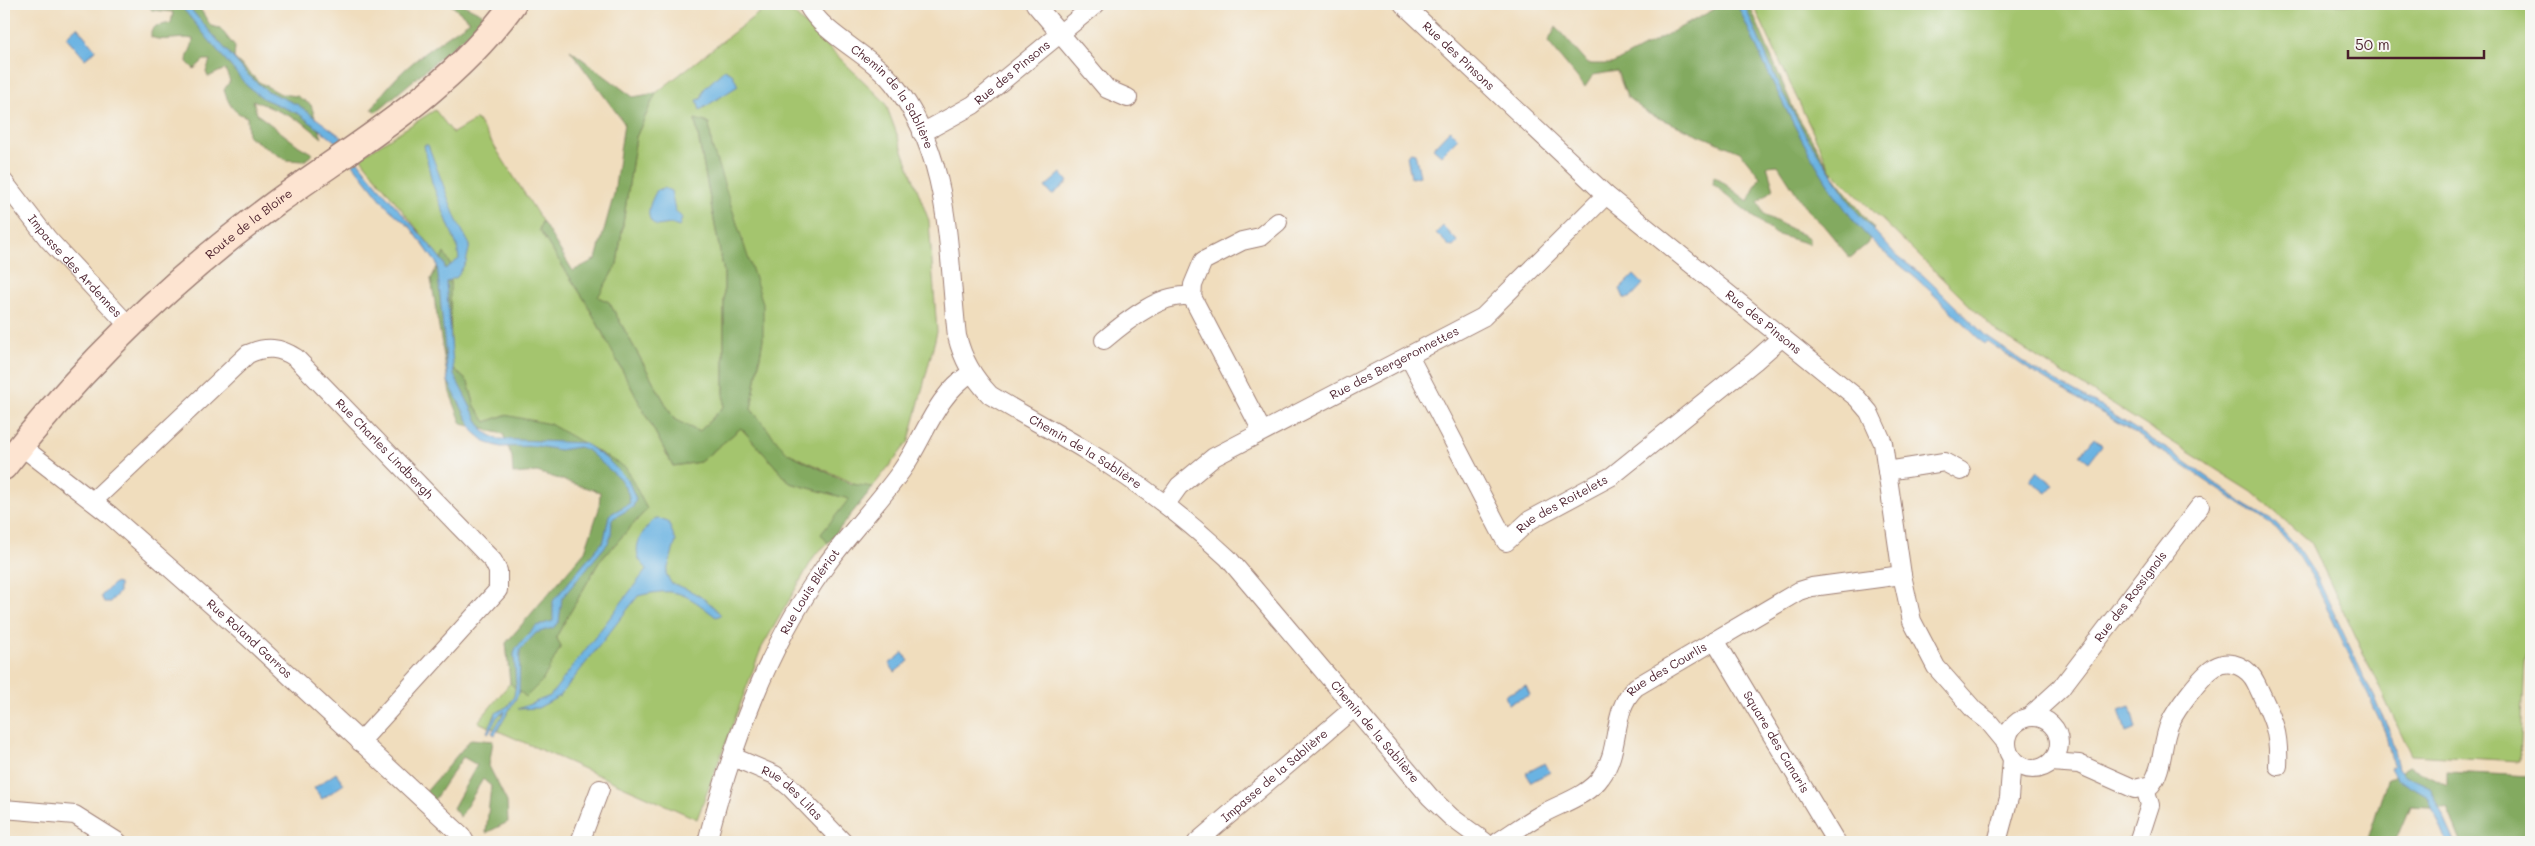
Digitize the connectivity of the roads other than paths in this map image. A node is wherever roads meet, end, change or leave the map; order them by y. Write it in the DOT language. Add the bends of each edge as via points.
graph roads {
  1 [pos="513,4"];
  2 [pos="808,4"];
  3 [pos="1035,4"];
  4 [pos="1096,4"];
  5 [pos="1403,4"];
  6 [pos="1060,34"];
  7 [pos="1128,98"];
  8 [pos="922,133"];
  9 [pos="4,182"];
  10 [pos="1606,195"];
  11 [pos="1278,222"];
  12 [pos="1192,297"];
  13 [pos="129,326"];
  14 [pos="1782,337"];
  15 [pos="1104,340"];
  16 [pos="1409,356"];
  17 [pos="971,373"];
  18 [pos="1262,431"];
  19 [pos="10,457"];
  20 [pos="1961,470"];
  21 [pos="1887,471"];
  22 [pos="93,501"];
  23 [pos="1166,504"];
  24 [pos="2200,506"];
  25 [pos="1902,574"];
  26 [pos="1715,640"];
  27 [pos="2061,688"];
  28 [pos="1354,708"];
  29 [pos="1988,721"];
  30 [pos="2022,721"];
  31 [pos="2051,724"];
  32 [pos="360,742"];
  33 [pos="2059,743"];
  34 [pos="2009,752"];
  35 [pos="733,757"];
  36 [pos="2051,762"];
  37 [pos="2079,764"];
  38 [pos="2278,766"];
  39 [pos="2033,769"];
  40 [pos="2145,788"];
  41 [pos="600,789"];
  42 [pos="2009,798"];
  43 [pos="4,809"];
  44 [pos="118,842"];
  45 [pos="465,842"];
  46 [pos="580,842"];
  47 [pos="708,842"];
  48 [pos="843,842"];
  49 [pos="1197,842"];
  50 [pos="1485,842"];
  51 [pos="1498,842"];
  52 [pos="1836,842"];
  53 [pos="1997,842"];
  54 [pos="2138,842"];
  1 -- 13 [label="street, Route de la Bloire" via="485,41 442,83 367,141 276,203"];
  2 -- 8 [label="street, Chemin de la Sablière" via="819,20 866,56 893,83"];
  3 -- 6 [label="street"];
  4 -- 6 [label="street, Rue des Pinsons"];
  5 -- 10 [label="street, Rue des Pinsons"];
  6 -- 7 [label="street" via="1107,89"];
  6 -- 8 [label="street, Rue des Pinsons" via="973,105"];
  8 -- 17 [label="street, Chemin de la Sablière" via="942,187 952,257 957,336"];
  9 -- 13 [label="street, Impasse des Ardennes" via="48,239"];
  10 -- 14 [label="street, Rue des Pinsons"];
  10 -- 16 [label="street, Rue des Bergeronnettes" via="1483,317"];
  11 -- 12 [label="street" via="1260,238 1242,241 1203,261 1193,284"];
  12 -- 15 [label="street" via="1175,296 1127,320"];
  12 -- 18 [label="street"];
  13 -- 19 [label="street, Route de la Bloire" via="97,357"];
  14 -- 16 [label="street, Rue des Roitelets" via="1612,476 1530,520 1506,542"];
  14 -- 21 [label="street, Rue des Pinsons" via="1857,398 1869,412 1883,443"];
  16 -- 18 [label="street, Rue des Bergeronnettes"];
  17 -- 23 [label="street, Chemin de la Sablière" via="990,395 1086,450"];
  17 -- 35 [label="street, Rue Louis Blériot" via="947,392 902,471 824,569 792,618 766,668"];
  18 -- 23 [label="street, Rue des Bergeronnettes" via="1202,466 1179,486"];
  19 -- 22 [label="street, Rue Roland Garros"];
  20 -- 21 [label="street" via="1944,462"];
  21 -- 25 [label="street, Rue des Pinsons"];
  22 -- 32 [label="street, Rue Roland Garros"];
  22 -- 32 [label="street, Rue Charles Lindbergh" via="248,354 260,348 274,348 296,358 493,561 498,571 498,590"];
  23 -- 28 [label="street, Chemin de la Sablière" via="1228,558"];
  24 -- 27 [label="street, Rue des Rossignols"];
  25 -- 26 [label="street, Rue des Courlis" via="1799,591"];
  25 -- 29 [label="street, Rue des Pinsons" via="1912,621 1936,668"];
  26 -- 51 [label="street, Rue des Courlis" via="1636,687 1627,696 1620,709 1613,754 1600,779"];
  26 -- 52 [label="street, Square des Canaris"];
  27 -- 30 [label="street, Rue des Rossignols"];
  27 -- 31 [label="street, Rue des Rossignols"];
  28 -- 49 [label="street, Impasse de la Sablière"];
  28 -- 50 [label="street, Chemin de la Sablière" via="1430,797"];
  29 -- 30 [label="street"];
  29 -- 34 [label="street, Rue des Pinsons"];
  30 -- 31 [label="street" via="2037,717"];
  30 -- 34 [label="street" via="2007,737"];
  31 -- 33 [label="street"];
  32 -- 45 [label="street, Rue Roland Garros"];
  33 -- 36 [label="street"];
  33 -- 37 [label="street"];
  34 -- 39 [label="street" via="2025,768"];
  34 -- 42 [label="street"];
  35 -- 47 [label="street, Rue Louis Blériot"];
  35 -- 48 [label="street, Rue des Lilas" via="775,775"];
  36 -- 37 [label="street"];
  36 -- 39 [label="street"];
  37 -- 40 [label="street" via="2130,787"];
  38 -- 40 [label="street" via="2276,726 2254,678 2240,666 2223,664 2206,674 2174,715 2166,732 2156,776"];
  39 -- 42 [label="street"];
  40 -- 54 [label="street" via="2150,805"];
  41 -- 46 [label="street"];
  42 -- 53 [label="street"];
  43 -- 44 [label="street" via="75,815"];
}
